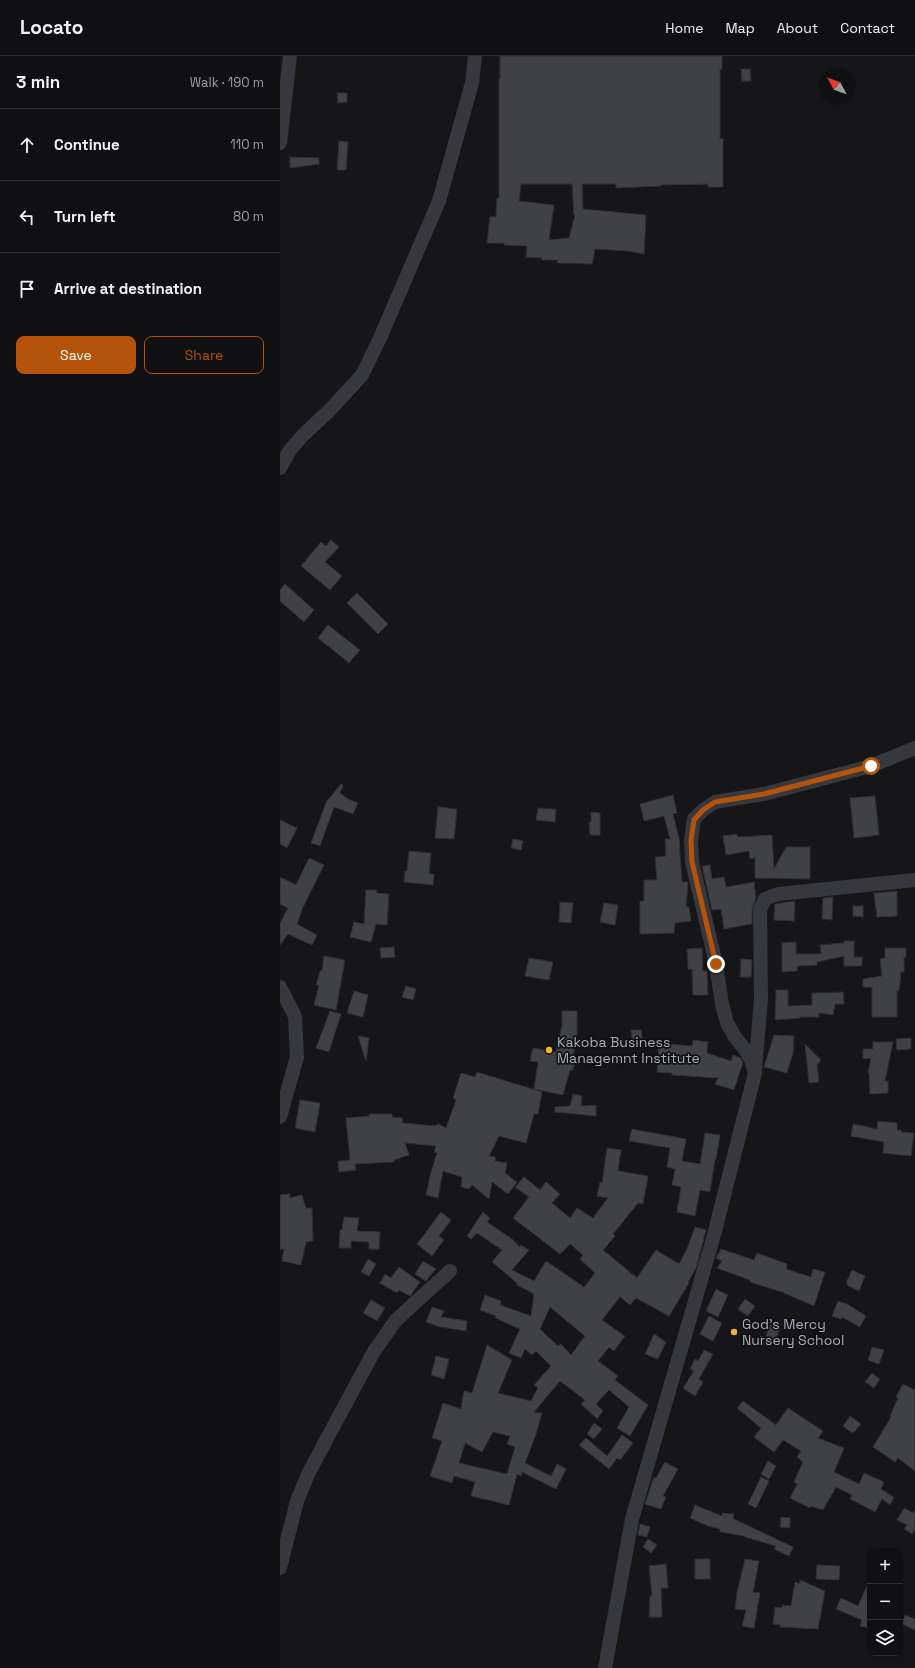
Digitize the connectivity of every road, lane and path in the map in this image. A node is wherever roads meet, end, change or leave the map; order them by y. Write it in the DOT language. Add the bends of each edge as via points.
graph roads {
  1 [pos="290,56"];
  2 [pos="475,56"];
  3 [pos="280,143"];
  4 [pos="304,434"];
  5 [pos="280,448"];
  6 [pos="280,468"];
  7 [pos="915,748"];
  8 [pos="915,880"];
  9 [pos="280,987"];
  10 [pos="755,1073"];
  11 [pos="280,1117"];
  12 [pos="450,1271"];
  13 [pos="280,1568"];
  14 [pos="604,1668"];
  1 -- 3 [label="street"];
  2 -- 4 [label="street" via="472,83 439,201 380,338 362,375"];
  4 -- 5 [label="street"];
  4 -- 6 [label="street" via="290,450"];
  7 -- 10 [label="street" via="863,768 764,794 715,802 694,820 691,840 692,862 716,964 722,1004 727,1023 751,1059"];
  8 -- 10 [label="street" via="778,894 765,899 760,910 761,999"];
  9 -- 11 [label="street" via="294,1016 297,1057"];
  10 -- 14 [label="street" via="714,1235 632,1518"];
  12 -- 13 [label="street" via="396,1320 373,1353 309,1472 297,1501"];
}
